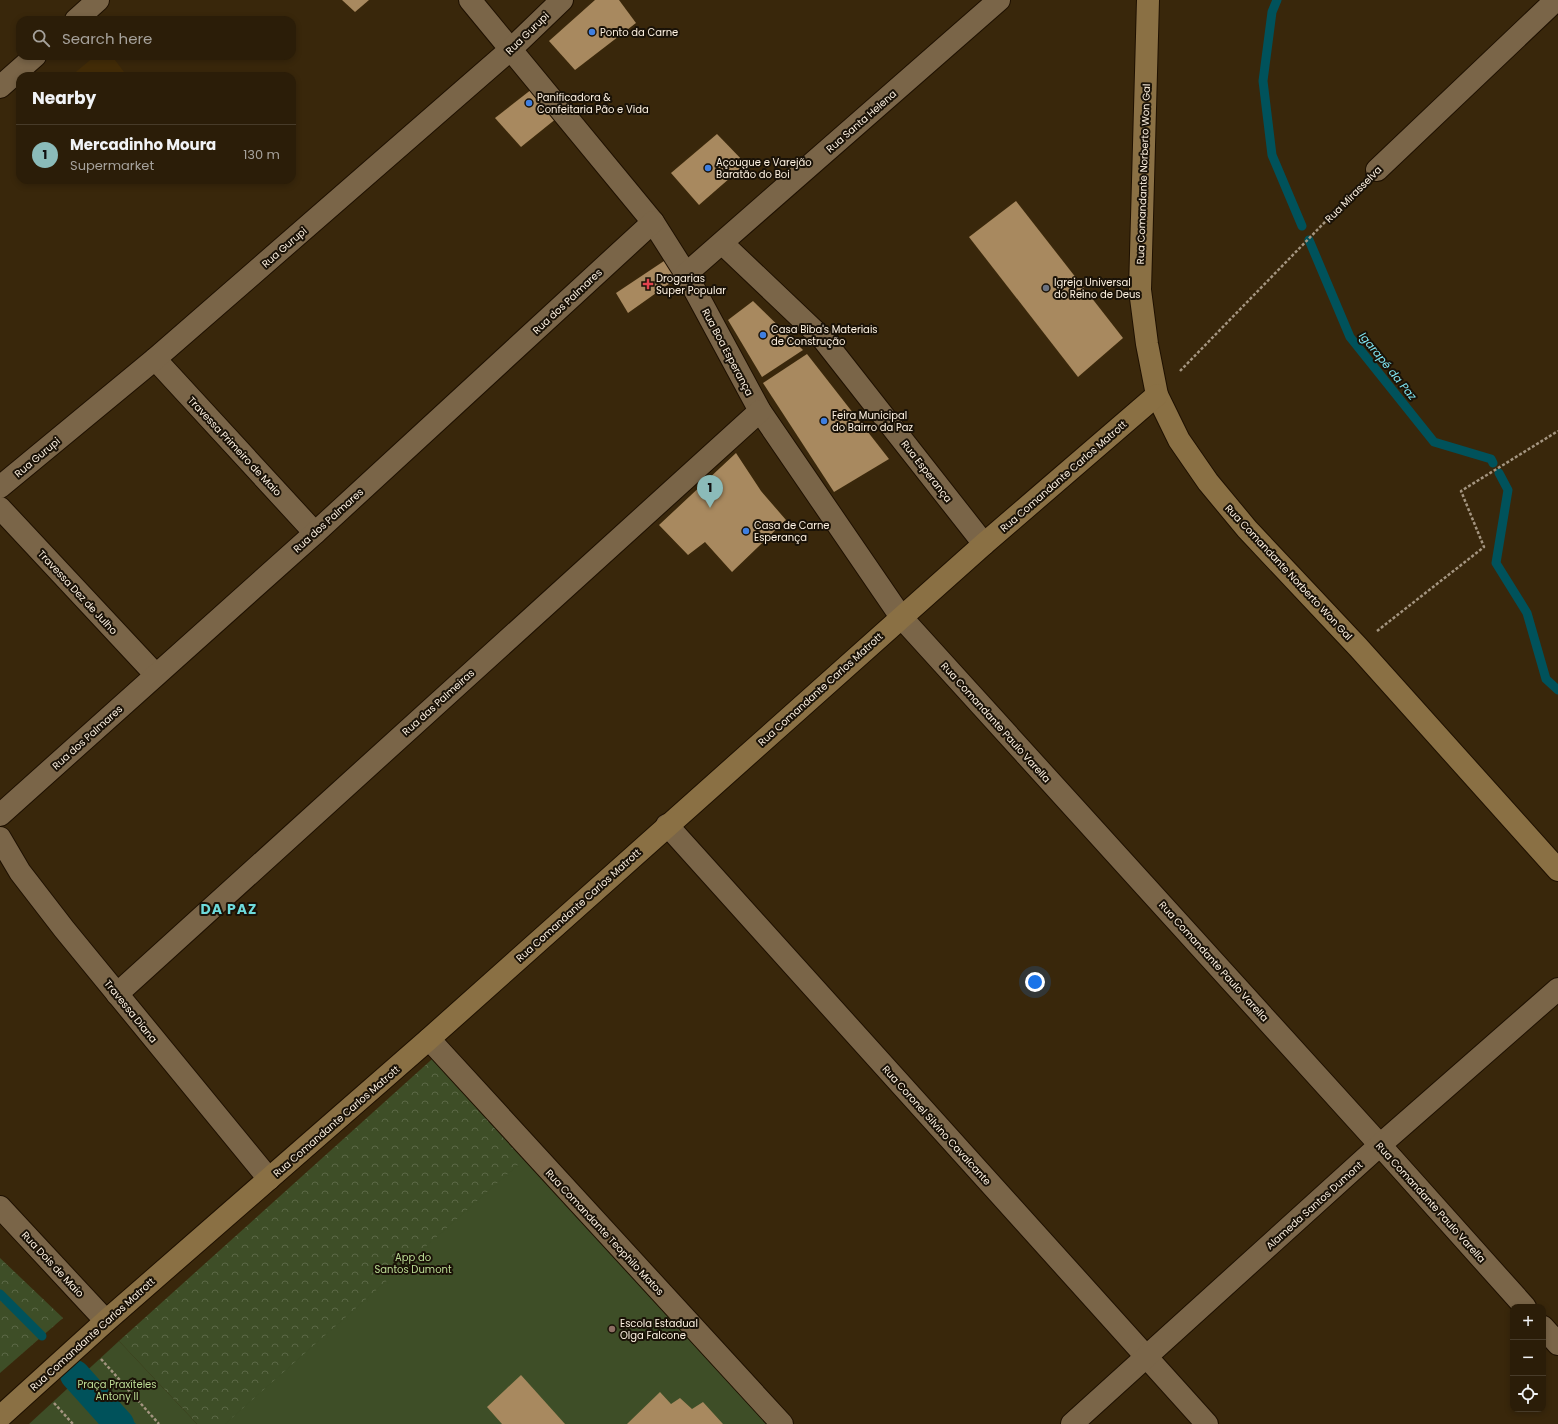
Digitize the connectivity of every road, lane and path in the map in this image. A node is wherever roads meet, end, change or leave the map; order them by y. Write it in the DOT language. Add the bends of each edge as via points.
graph roads {
  1 [pos="98,0"];
  2 [pos="470,0"];
  3 [pos="562,0"];
  4 [pos="999,0"];
  5 [pos="1148,0"];
  6 [pos="1556,0"];
  7 [pos="80,16"];
  8 [pos="511,49"];
  9 [pos="30,60"];
  10 [pos="17,72"];
  11 [pos="16,73"];
  12 [pos="0,87"];
  13 [pos="1377,170"];
  14 [pos="653,222"];
  15 [pos="722,243"];
  16 [pos="686,274"];
  17 [pos="155,359"];
  18 [pos="1157,395"];
  19 [pos="760,411"];
  20 [pos="1558,431"];
  21 [pos="0,487"];
  22 [pos="0,508"];
  23 [pos="315,533"];
  24 [pos="984,544"];
  25 [pos="901,617"];
  26 [pos="1358,647"];
  27 [pos="156,675"];
  28 [pos="0,815"];
  29 [pos="667,825"];
  30 [pos="0,838"];
  31 [pos="1558,870"];
  32 [pos="1558,989"];
  33 [pos="117,994"];
  34 [pos="429,1039"];
  35 [pos="1380,1145"];
  36 [pos="269,1179"];
  37 [pos="0,1207"];
  38 [pos="1522,1304"];
  39 [pos="102,1325"];
  40 [pos="1546,1330"];
  41 [pos="1558,1344"];
  42 [pos="99,1357"];
  43 [pos="1146,1357"];
  44 [pos="49,1398"];
  45 [pos="0,1417"];
  46 [pos="73,1424"];
  47 [pos="160,1424"];
  48 [pos="782,1424"];
  49 [pos="1072,1424"];
  50 [pos="1207,1424"];
  1 -- 7 [label="street"];
  2 -- 8 [label="street, Rua Boa Esperança"];
  3 -- 8 [label="street, Rua Gurupi"];
  4 -- 15 [label="street, Rua Santa Helena"];
  5 -- 18 [label="street, Rua Comandante Norberto Won Gal" via="1140,290"];
  6 -- 13 [label="street, Rua Mirasselva"];
  8 -- 14 [label="street, Rua Boa Esperança"];
  8 -- 17 [label="street, Rua Gurupi"];
  9 -- 10 [label="street"];
  11 -- 12 [label="street"];
  13 -- 18 [label="path, Rua Mirasselva"];
  14 -- 16 [label="street, Rua Boa Esperança"];
  14 -- 23 [label="street, Rua dos Palmares"];
  15 -- 16 [label="street, Rua Santa Helena"];
  15 -- 24 [label="street, Rua Esperança" via="823,339"];
  16 -- 19 [label="street, Rua Boa Esperança"];
  17 -- 21 [label="street, Rua Gurupi"];
  17 -- 23 [label="street, Travessa Primeiro de Maio"];
  18 -- 24 [label="street, Rua Comandante Carlos Matrott"];
  18 -- 26 [label="street, Rua Comandante Norberto Won Gal" via="1179,440 1208,482 1247,529"];
  19 -- 25 [label="street, Rua Boa Esperança"];
  19 -- 33 [label="street, Rua das Palmeiras"];
  20 -- 26 [label="path" via="1461,491 1484,546"];
  22 -- 27 [label="street, Travessa Dez de Julho"];
  23 -- 27 [label="street, Rua dos Palmares"];
  24 -- 25 [label="street, Rua Comandante Carlos Matrott"];
  25 -- 29 [label="street, Rua Comandante Carlos Matrott"];
  25 -- 35 [label="street, Rua Comandante Paulo Varella"];
  26 -- 31 [label="street, Rua Comandante Norberto Won Gal"];
  27 -- 28 [label="street, Rua dos Palmares"];
  29 -- 34 [label="street, Rua Comandante Carlos Matrott"];
  29 -- 43 [label="street, Rua Coronel Silvino Cavalcante"];
  30 -- 33 [label="street, Travessa Diana" via="20,872"];
  32 -- 35 [label="street, Alameda Santos Dumont"];
  33 -- 36 [label="street, Travessa Diana"];
  34 -- 36 [label="street, Rua Comandante Carlos Matrott"];
  34 -- 48 [label="street, Rua Comandante Teophilo Matos"];
  35 -- 38 [label="street, Rua Comandante Paulo Varella"];
  35 -- 43 [label="street, Alameda Santos Dumont"];
  36 -- 39 [label="street, Rua Comandante Carlos Matrott"];
  37 -- 39 [label="street, Rua Dois de Maio"];
  39 -- 45 [label="street, Rua Comandante Carlos Matrott"];
  40 -- 41 [label="street"];
  42 -- 47 [label="path"];
  43 -- 49 [label="street, Alameda Santos Dumont"];
  43 -- 50 [label="street, Rua Coronel Silvino Cavalcante"];
  44 -- 46 [label="path"];
}
